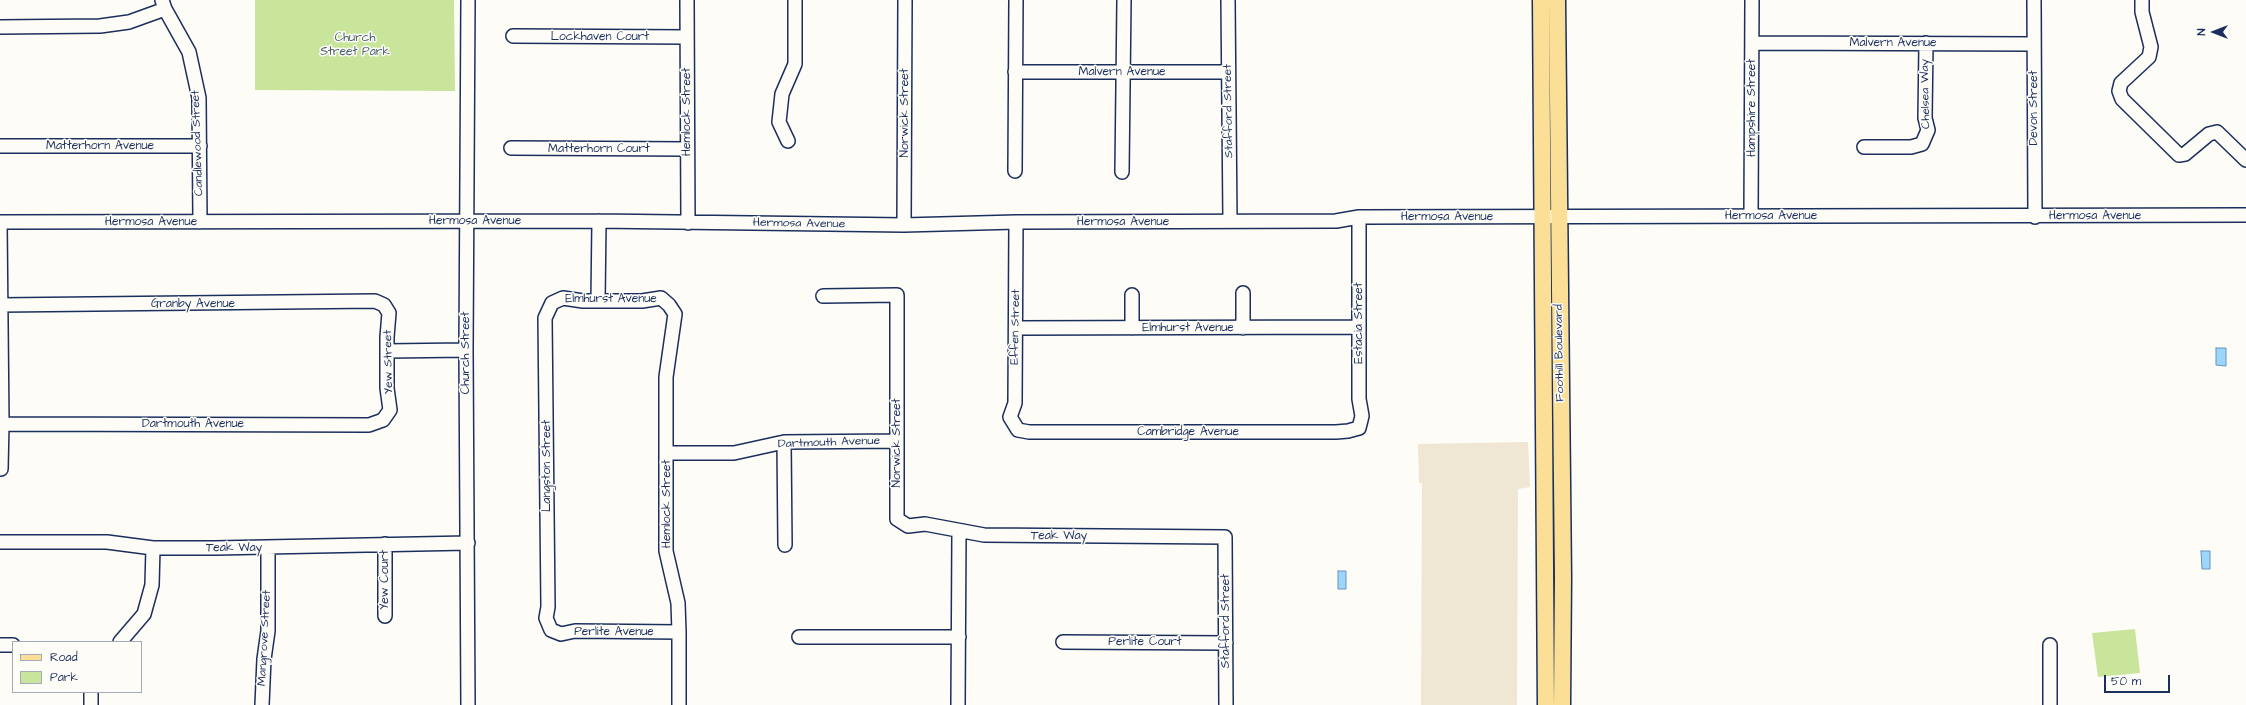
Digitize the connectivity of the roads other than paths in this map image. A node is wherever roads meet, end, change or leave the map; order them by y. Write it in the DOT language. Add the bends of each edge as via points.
graph roads {
  1 [pos="468,0"];
  2 [pos="687,0"];
  3 [pos="796,0"];
  4 [pos="905,0"];
  5 [pos="1016,0"];
  6 [pos="1124,0"];
  7 [pos="1228,0"];
  8 [pos="1541,0"];
  9 [pos="1557,0"];
  10 [pos="1752,0"];
  11 [pos="2034,0"];
  12 [pos="2142,0"];
  13 [pos="163,5"];
  14 [pos="0,27"];
  15 [pos="513,36"];
  16 [pos="687,37"];
  17 [pos="1752,43"];
  18 [pos="1926,43"];
  19 [pos="2034,44"];
  20 [pos="1015,72"];
  21 [pos="1124,72"];
  22 [pos="1228,72"];
  23 [pos="788,141"];
  24 [pos="0,146"];
  25 [pos="200,146"];
  26 [pos="1864,147"];
  27 [pos="511,148"];
  28 [pos="687,149"];
  29 [pos="2246,160"];
  30 [pos="1014,170"];
  31 [pos="1122,172"];
  32 [pos="2246,215"];
  33 [pos="1751,216"];
  34 [pos="1359,217"];
  35 [pos="1542,217"];
  36 [pos="1559,217"];
  37 [pos="2035,217"];
  38 [pos="599,220"];
  39 [pos="466,221"];
  40 [pos="1230,221"];
  41 [pos="200,222"];
  42 [pos="1016,222"];
  43 [pos="0,223"];
  44 [pos="688,223"];
  45 [pos="904,225"];
  46 [pos="1243,293"];
  47 [pos="1132,295"];
  48 [pos="823,296"];
  49 [pos="598,300"];
  50 [pos="552,303"];
  51 [pos="384,304"];
  52 [pos="669,304"];
  53 [pos="1,305"];
  54 [pos="1359,326"];
  55 [pos="1016,328"];
  56 [pos="1132,328"];
  57 [pos="1243,328"];
  58 [pos="466,350"];
  59 [pos="387,351"];
  60 [pos="383,420"];
  61 [pos="2,424"];
  62 [pos="1359,428"];
  63 [pos="1018,430"];
  64 [pos="897,441"];
  65 [pos="784,442"];
  66 [pos="667,453"];
  67 [pos="1,469"];
  68 [pos="897,519"];
  69 [pos="960,532"];
  70 [pos="1225,537"];
  71 [pos="0,542"];
  72 [pos="468,543"];
  73 [pos="385,544"];
  74 [pos="785,545"];
  75 [pos="268,547"];
  76 [pos="153,548"];
  77 [pos="385,616"];
  78 [pos="551,630"];
  79 [pos="679,632"];
  80 [pos="799,637"];
  81 [pos="959,637"];
  82 [pos="121,641"];
  83 [pos="1063,642"];
  84 [pos="1226,643"];
  85 [pos="0,645"];
  86 [pos="12,645"];
  87 [pos="2050,645"];
  88 [pos="91,693"];
  89 [pos="91,705"];
  90 [pos="262,705"];
  91 [pos="468,705"];
  92 [pos="679,705"];
  93 [pos="958,705"];
  94 [pos="1226,705"];
  95 [pos="1546,705"];
  96 [pos="1562,705"];
  97 [pos="2050,705"];
  1 -- 39 [label="street, Church Street"];
  2 -- 16 [label="street, Hemlock Street"];
  3 -- 23 [label="street" via="795,64 782,94 779,122"];
  4 -- 45 [label="street, Norwick Street"];
  5 -- 20 [label="street"];
  6 -- 21 [label="street"];
  7 -- 22 [label="street, Stafford Street"];
  8 -- 35 [label="main road, Foothill Boulevard"];
  9 -- 36 [label="main road, Foothill Boulevard"];
  10 -- 17 [label="street, Hampshire Street"];
  11 -- 19 [label="street, Devon Street"];
  12 -- 29 [label="street" via="2142,12 2151,47 2149,57 2121,83 2119,91 2122,99 2179,155 2185,154 2209,134 2217,132"];
  13 -- 14 [label="street" via="129,22 100,26"];
  13 -- 25 [label="street, Candlewood Street" via="189,52 199,98"];
  15 -- 16 [label="street, Lockhaven Court"];
  16 -- 28 [label="street, Hemlock Street"];
  17 -- 18 [label="street, Malvern Avenue"];
  17 -- 33 [label="street, Hampshire Street"];
  18 -- 19 [label="street, Malvern Avenue"];
  18 -- 26 [label="street, Chelsea Way" via="1925,118 1928,130 1922,144 1911,147"];
  19 -- 37 [label="street, Devon Street"];
  20 -- 21 [label="street, Malvern Avenue"];
  20 -- 30 [label="street"];
  21 -- 22 [label="street, Malvern Avenue"];
  21 -- 31 [label="street"];
  22 -- 40 [label="street, Stafford Street"];
  24 -- 25 [label="street, Matterhorn Avenue"];
  25 -- 41 [label="street, Candlewood Street"];
  27 -- 28 [label="street, Matterhorn Court"];
  28 -- 44 [label="street, Hemlock Street"];
  32 -- 37 [label="street, Hermosa Avenue"];
  33 -- 36 [label="street, Hermosa Avenue"];
  33 -- 37 [label="street, Hermosa Avenue"];
  34 -- 35 [label="street, Hermosa Avenue"];
  34 -- 40 [label="street, Hermosa Avenue" via="1336,221"];
  34 -- 54 [label="street, Estacia Street"];
  35 -- 36 [label="street, Hermosa Avenue"];
  35 -- 95 [label="main road, Foothill Boulevard"];
  36 -- 96 [label="main road, Foothill Boulevard"];
  38 -- 39 [label="street, Hermosa Avenue"];
  38 -- 44 [label="street, Hermosa Avenue"];
  38 -- 49 [label="street"];
  39 -- 41 [label="street, Hermosa Avenue"];
  39 -- 58 [label="street, Church Street"];
  40 -- 42 [label="street, Hermosa Avenue"];
  41 -- 43 [label="street, Hermosa Avenue"];
  42 -- 45 [label="street, Hermosa Avenue"];
  42 -- 55 [label="street, Effen Street"];
  43 -- 53 [label="street"];
  44 -- 45 [label="street, Hermosa Avenue"];
  46 -- 57 [label="street"];
  47 -- 56 [label="street"];
  48 -- 64 [label="street, Norwick Street" via="897,295"];
  49 -- 50 [label="street, Elmhurst Avenue" via="562,298"];
  49 -- 52 [label="street, Elmhurst Avenue" via="642,301 661,298"];
  50 -- 78 [label="street, Langston Street" via="545,318 548,607 546,618"];
  51 -- 53 [label="street, Granby Avenue" via="375,301"];
  51 -- 59 [label="street, Yew Street" via="389,313"];
  52 -- 66 [label="street, Hemlock Street" via="675,314 666,377"];
  53 -- 61 [label="street"];
  54 -- 57 [label="street, Elmhurst Avenue"];
  54 -- 62 [label="street, Estacia Street" via="1359,400 1362,416"];
  55 -- 56 [label="street, Elmhurst Avenue"];
  55 -- 63 [label="street, Effen Street" via="1014,402 1010,418"];
  56 -- 57 [label="street, Elmhurst Avenue"];
  58 -- 59 [label="street"];
  58 -- 72 [label="street, Church Street"];
  59 -- 60 [label="street, Yew Street" via="390,410"];
  60 -- 61 [label="street, Dartmouth Avenue" via="368,425"];
  61 -- 67 [label="street"];
  62 -- 63 [label="street, Cambridge Avenue" via="1336,432"];
  64 -- 65 [label="street, Dartmouth Avenue"];
  64 -- 68 [label="street, Norwick Street"];
  65 -- 66 [label="street, Dartmouth Avenue" via="734,453"];
  65 -- 74 [label="street"];
  66 -- 79 [label="street, Hemlock Street" via="666,551 678,603"];
  68 -- 69 [label="street, Teak Way" via="908,526 926,524"];
  69 -- 70 [label="street, Teak Way" via="984,535"];
  69 -- 81 [label="street"];
  70 -- 84 [label="street, Stafford Street"];
  71 -- 76 [label="street, Teak Way" via="107,542"];
  72 -- 73 [label="street, Teak Way"];
  72 -- 91 [label="street, Church Street"];
  73 -- 75 [label="street, Teak Way"];
  73 -- 77 [label="street, Yew Court"];
  75 -- 76 [label="street, Teak Way"];
  75 -- 90 [label="street, Mangrove Street" via="268,632"];
  76 -- 82 [label="street" via="152,585 144,614"];
  78 -- 79 [label="street, Perlite Avenue" via="561,634 575,631"];
  79 -- 92 [label="street, Hemlock Street"];
  80 -- 81 [label="street"];
  81 -- 93 [label="street"];
  83 -- 84 [label="street, Perlite Court"];
  84 -- 94 [label="street, Stafford Street"];
  85 -- 86 [label="street"];
  87 -- 97 [label="street"];
  88 -- 89 [label="street"];
}
